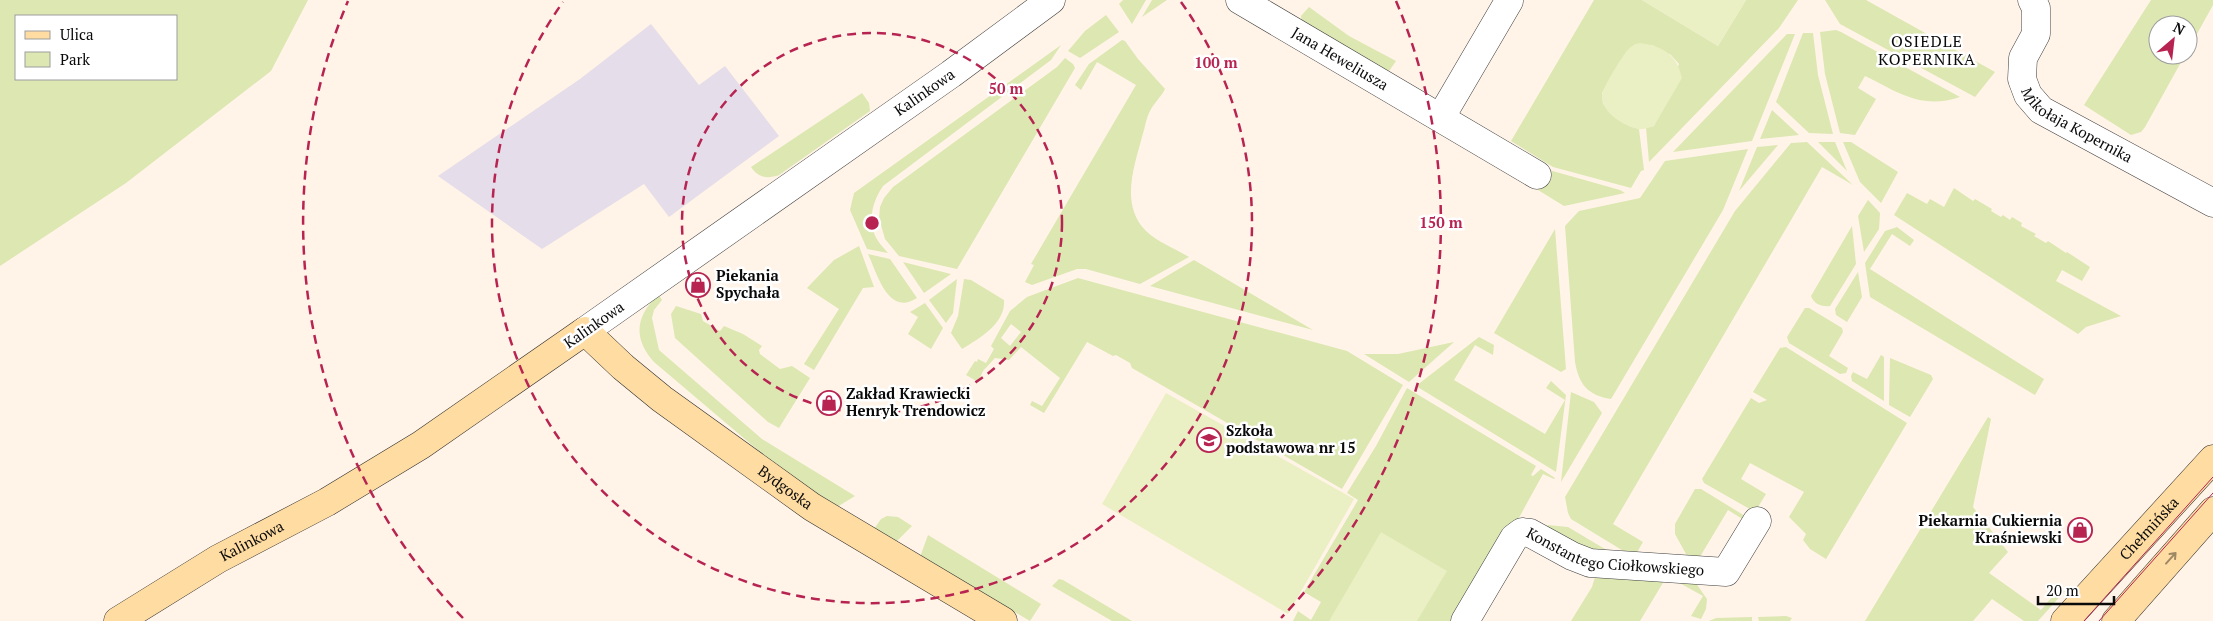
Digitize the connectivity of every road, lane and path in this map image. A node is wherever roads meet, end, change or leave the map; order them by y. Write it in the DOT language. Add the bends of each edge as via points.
graph roads {
  1 [pos="1051,0"];
  2 [pos="1240,0"];
  3 [pos="2032,0"];
  4 [pos="1509,1"];
  5 [pos="1441,117"];
  6 [pos="1536,175"];
  7 [pos="2213,203"];
  8 [pos="585,331"];
  9 [pos="2213,459"];
  10 [pos="2213,512"];
  11 [pos="1757,521"];
  12 [pos="118,621"];
  13 [pos="1003,621"];
  14 [pos="1465,621"];
  15 [pos="2065,621"];
  16 [pos="2116,621"];
  1 -- 8 [label="street, Kalinkowa"];
  2 -- 5 [label="street, Jana Heweliusza"];
  3 -- 7 [label="street, Mikołaja Kopernika" via="2036,8 2036,34 2024,58 2022,79 2028,95 2041,110"];
  4 -- 5 [label="street"];
  5 -- 6 [label="street, Jana Heweliusza"];
  8 -- 12 [label="street, Kalinkowa" via="421,445 327,502 218,559"];
  8 -- 13 [label="street, Bydgoska" via="662,399 812,507"];
  9 -- 15 [label="street, Chełmińska"];
  16 -- 10 [label="street, one-way"];
  11 -- 14 [label="street, Konstantego Ciołkowskiego" via="1726,572 1590,563 1530,532 1522,532 1514,538"];
}
